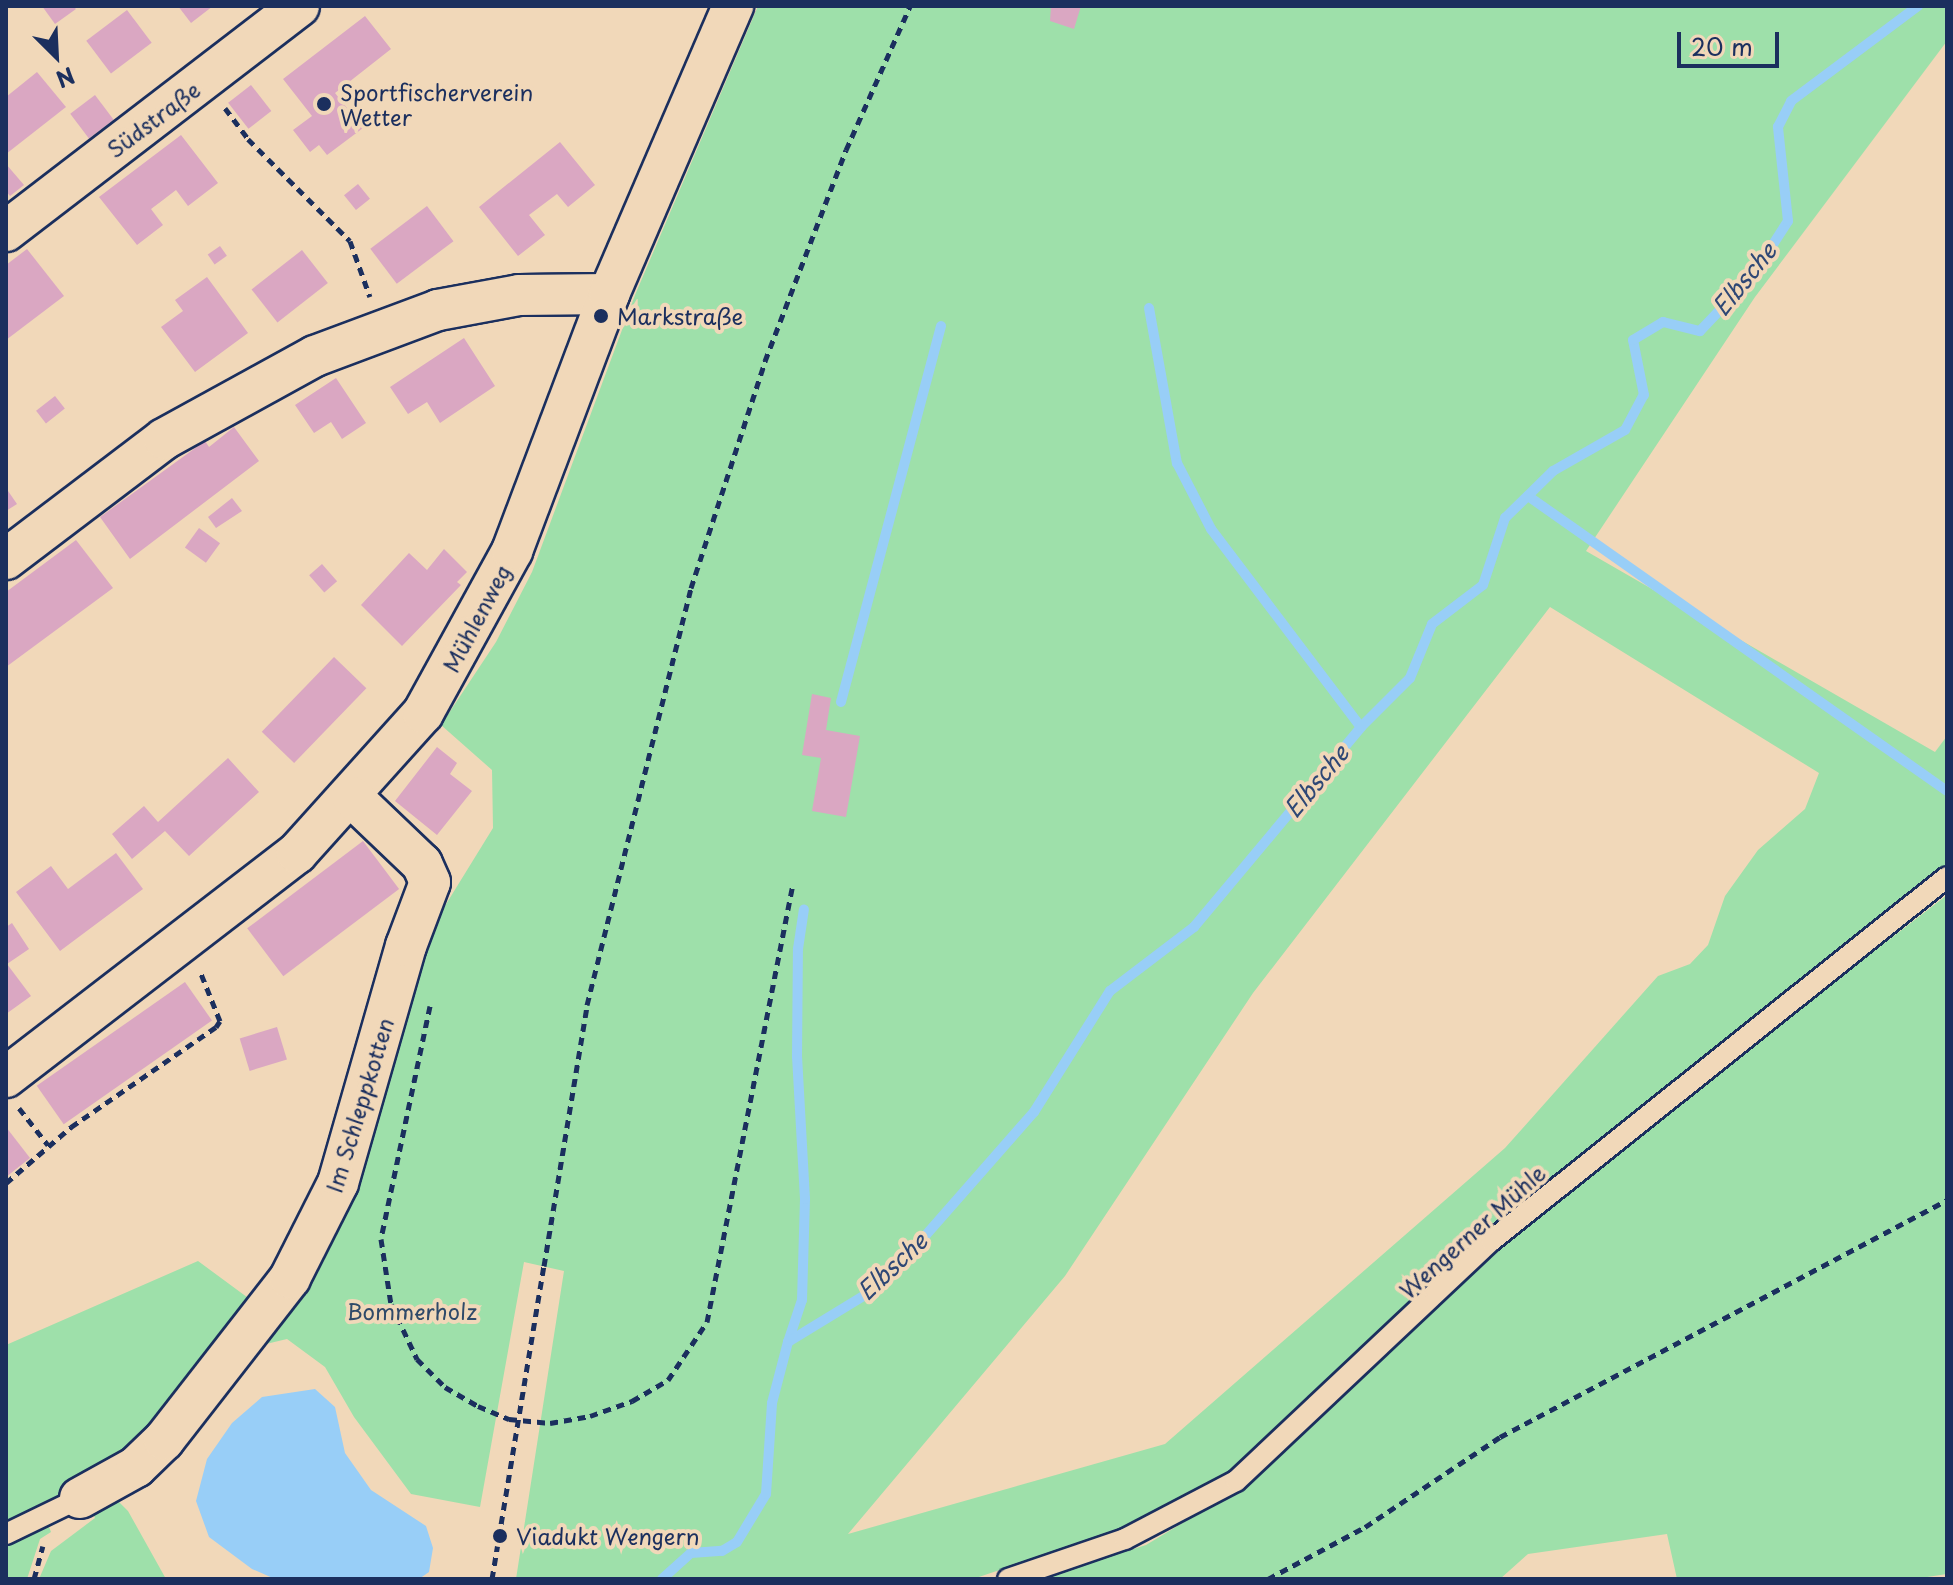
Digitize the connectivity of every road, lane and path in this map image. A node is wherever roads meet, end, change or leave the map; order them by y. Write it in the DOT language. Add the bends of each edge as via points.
graph roads {
  1 [pos="299,6"];
  2 [pos="733,6"];
  3 [pos="910,6"];
  4 [pos="204,81"];
  5 [pos="6,231"];
  6 [pos="609,294"];
  7 [pos="374,308"];
  8 [pos="6,559"];
  9 [pos="352,797"];
  10 [pos="1947,877"];
  11 [pos="793,884"];
  12 [pos="189,940"];
  13 [pos="10,1089"];
  14 [pos="48,1145"];
  15 [pos="6,1183"];
  16 [pos="1947,1200"];
  17 [pos="381,1239"];
  18 [pos="80,1498"];
  19 [pos="6,1534"];
  20 [pos="492,1579"];
  21 [pos="1008,1579"];
  22 [pos="1268,1579"];
  1 -- 4 [label="street, Südstraße"];
  2 -- 6 [label="street, Mühlenweg"];
  3 -- 20 [label="path, bridge" via="846,150 765,361 691,588 587,1005"];
  4 -- 5 [label="street, Südstraße"];
  4 -- 7 [label="path" via="248,139 350,241"];
  6 -- 8 [label="street" via="519,295 438,310 315,356 164,439"];
  6 -- 9 [label="street, Mühlenweg" via="500,577 423,713"];
  9 -- 12 [label="street, Mühlenweg" via="297,853"];
  9 -- 18 [label="street, Im Schleppkotten" via="422,864 430,882 406,946 338,1183 290,1278 164,1440 136,1467"];
  10 -- 21 [label="lane, Wengerner Mühle" via="1491,1241 1236,1481 1125,1539"];
  11 -- 17 [label="path" via="716,1288 707,1322 668,1380 632,1401 550,1423 509,1419 478,1406 445,1387 417,1359 391,1304"];
  12 -- 13 [label="street, Mühlenweg"];
  12 -- 14 [label="path" via="220,1021 216,1027"];
  13 -- 14 [label="path"];
  14 -- 15 [label="path"];
  16 -- 22 [label="path" via="1500,1437 1365,1527"];
  18 -- 19 [label="lane"];
}
